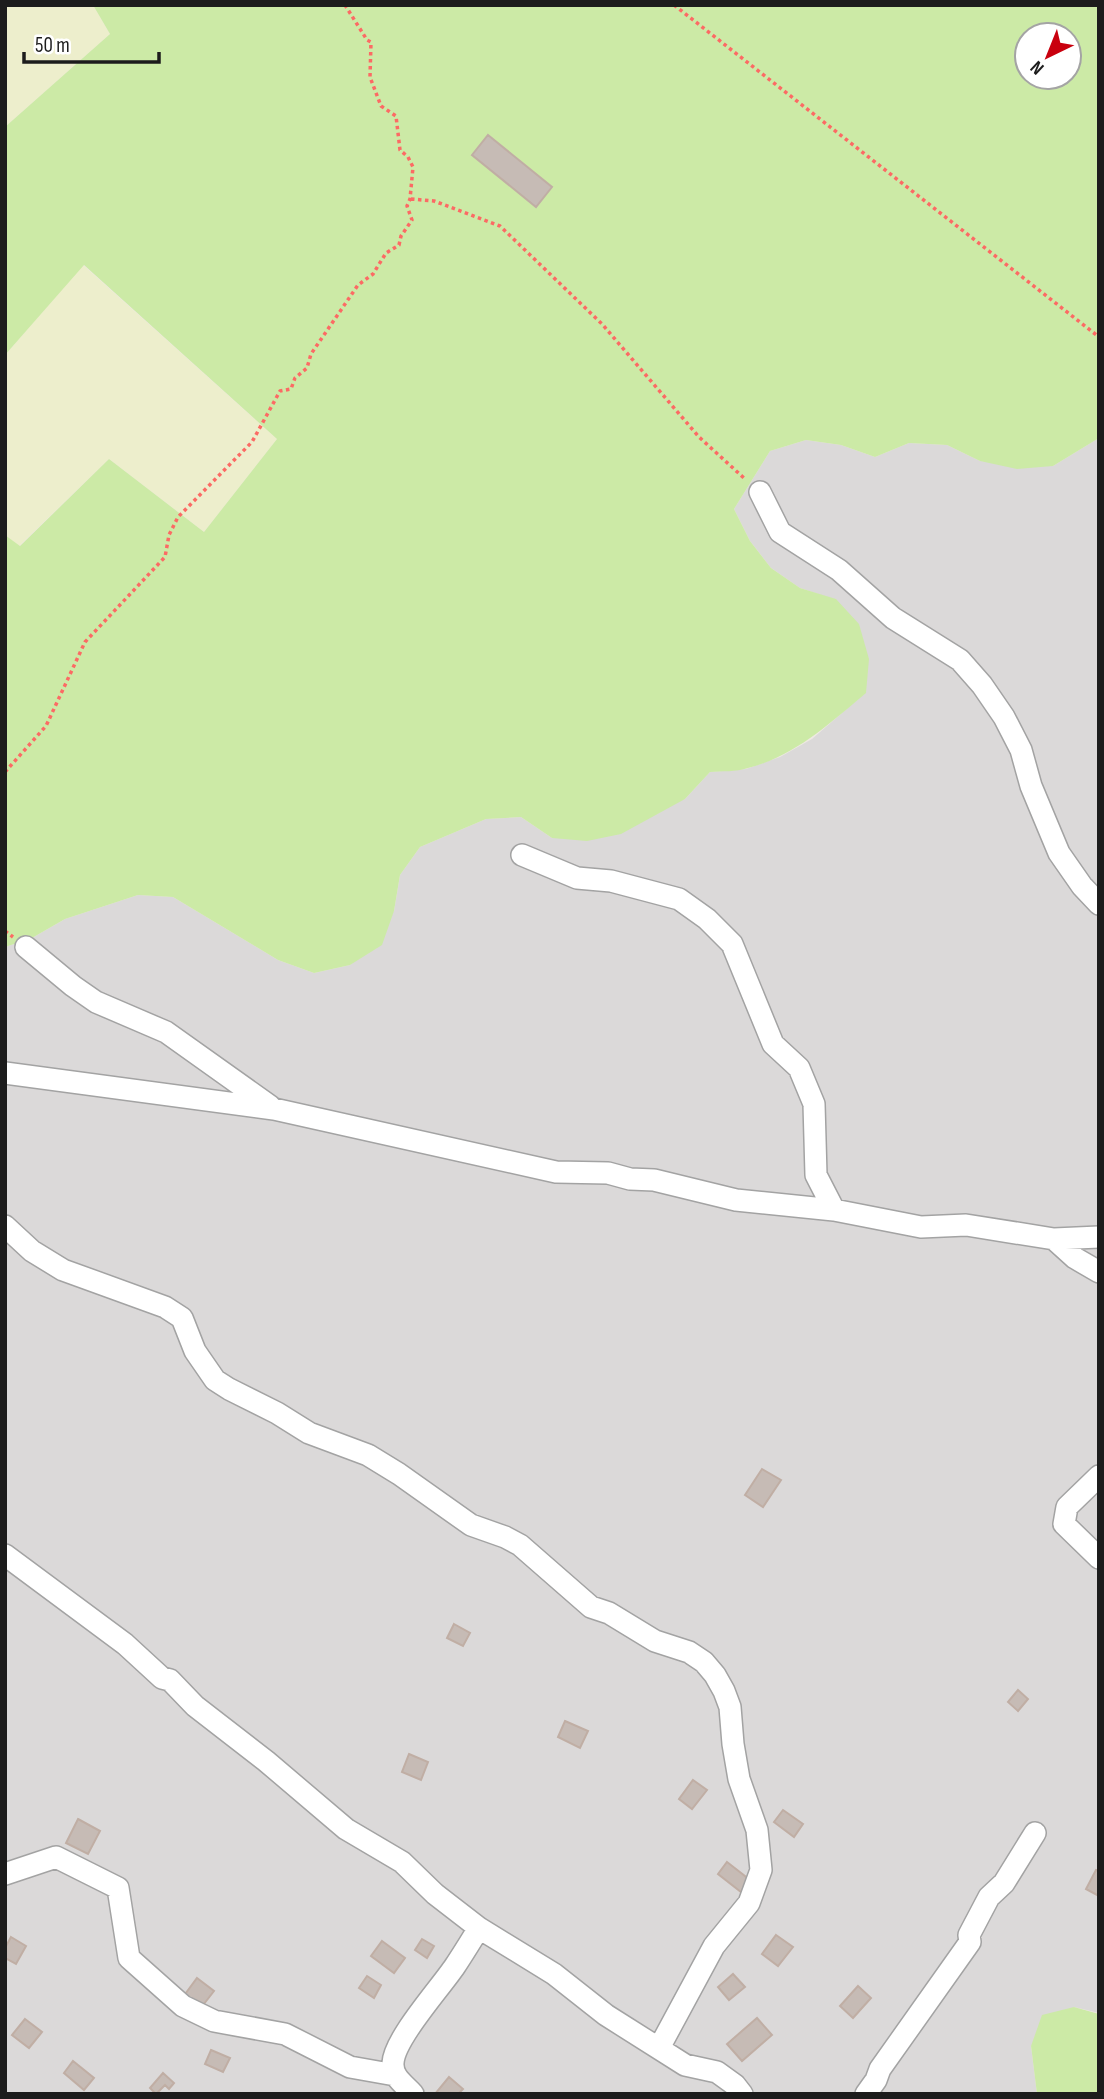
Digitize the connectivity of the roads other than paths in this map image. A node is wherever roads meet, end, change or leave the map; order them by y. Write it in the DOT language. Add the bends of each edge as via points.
graph roads {
  1 [pos="760,492"];
  2 [pos="522,855"];
  3 [pos="1099,904"];
  4 [pos="26,947"];
  5 [pos="5,1073"];
  6 [pos="274,1110"];
  7 [pos="834,1210"];
  8 [pos="5,1226"];
  9 [pos="1099,1237"];
  10 [pos="1054,1238"];
  11 [pos="1099,1272"];
  12 [pos="1099,1476"];
  13 [pos="5,1555"];
  14 [pos="1099,1558"];
  15 [pos="1035,1833"];
  16 [pos="5,1874"];
  17 [pos="479,1928"];
  18 [pos="659,2048"];
  19 [pos="394,2075"];
  20 [pos="413,2094"];
  21 [pos="742,2094"];
  22 [pos="866,2094"];
  1 -- 3 [label="street" via="780,532 839,570 893,618 960,660 982,685 1021,750 1059,853"];
  2 -- 7 [label="street" via="576,878 611,881 679,899 732,944 774,1044 799,1068 814,1104 816,1175"];
  4 -- 6 [label="street" via="96,1002 166,1032"];
  5 -- 6 [label="street"];
  6 -- 7 [label="street" via="556,1172 608,1172 736,1200"];
  7 -- 10 [label="street" via="921,1227 966,1225"];
  8 -- 18 [label="street" via="32,1251 63,1270 165,1307 181,1318 195,1351 215,1380 229,1389 309,1433 368,1455 471,1525 520,1545 591,1607 655,1641 689,1652 715,1675 730,1707 739,1779 757,1830 761,1870 749,1903 714,1946"];
  9 -- 10 [label="street"];
  10 -- 11 [label="street"];
  12 -- 14 [label="street" via="1067,1507 1064,1524"];
  13 -- 17 [label="street" via="170,1680 195,1706 346,1829 402,1862"];
  15 -- 22 [label="street" via="1004,1883 989,1897 969,1935 970,1942"];
  16 -- 19 [label="street" via="56,1857 118,1888 129,1958 183,2006 214,2021 285,2034 350,2067"];
  17 -- 18 [label="street"];
  17 -- 19 [label="street" via="402,2039 393,2063"];
  18 -- 21 [label="street" via="685,2065 717,2072"];
  19 -- 20 [label="street"];
}
